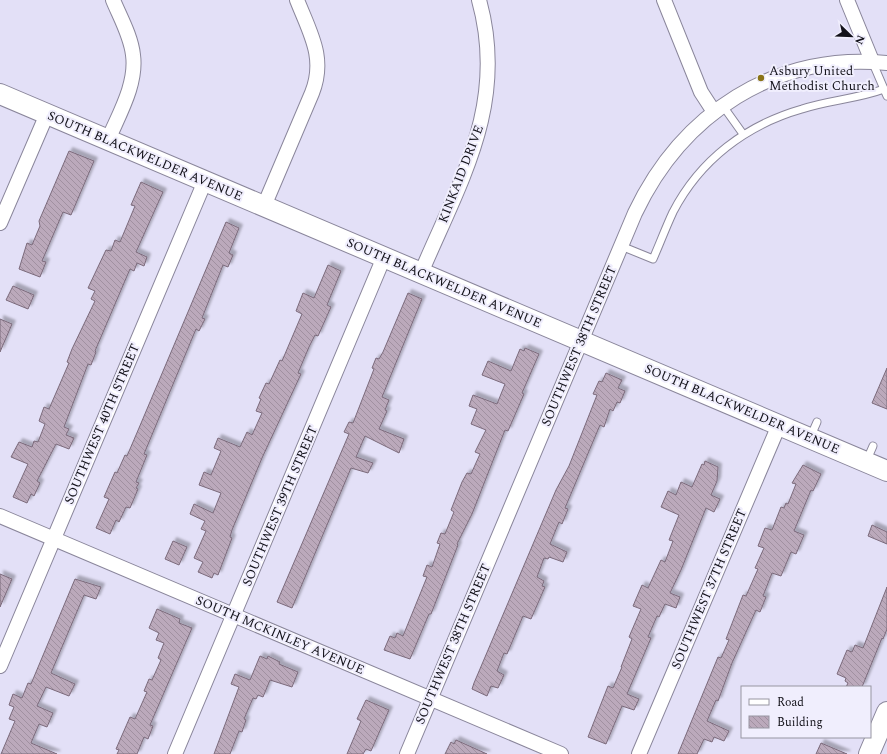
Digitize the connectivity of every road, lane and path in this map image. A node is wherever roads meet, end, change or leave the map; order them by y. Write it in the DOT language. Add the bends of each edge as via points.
graph roads {
  1 [pos="113,0"];
  2 [pos="297,0"];
  3 [pos="479,0"];
  4 [pos="664,0"];
  5 [pos="847,0"];
  6 [pos="872,61"];
  7 [pos="887,63"];
  8 [pos="886,92"];
  9 [pos="0,94"];
  10 [pos="719,109"];
  11 [pos="47,114"];
  12 [pos="743,134"];
  13 [pos="108,140"];
  14 [pos="205,181"];
  15 [pos="264,206"];
  16 [pos="0,223"];
  17 [pos="621,246"];
  18 [pos="384,257"];
  19 [pos="421,273"];
  20 [pos="582,341"];
  21 [pos="779,425"];
  22 [pos="887,471"];
  23 [pos="0,516"];
  24 [pos="54,539"];
  25 [pos="234,615"];
  26 [pos="0,666"];
  27 [pos="430,699"];
  28 [pos="887,712"];
  29 [pos="175,754"];
  30 [pos="407,754"];
  31 [pos="561,754"];
  32 [pos="639,754"];
  33 [pos="870,754"];
  1 -- 13 [label="street" via="131,44 134,63 128,90"];
  2 -- 15 [label="street" via="318,55 317,78"];
  3 -- 19 [label="street, KINKAID DRIVE" via="486,30 489,66 484,114 470,156"];
  4 -- 10 [label="street" via="701,92"];
  5 -- 6 [label="street"];
  6 -- 7 [label="street, SOUTHWEST 38TH STREET"];
  6 -- 8 [label="lane"];
  6 -- 10 [label="street, SOUTHWEST 38TH STREET" via="805,68 765,82"];
  8 -- 12 [label="lane" via="802,109"];
  9 -- 11 [label="street, SOUTH BLACKWELDER AVENUE"];
  10 -- 12 [label="lane"];
  10 -- 17 [label="street, SOUTHWEST 38TH STREET" via="678,144 659,170 643,196"];
  11 -- 13 [label="street, SOUTH BLACKWELDER AVENUE"];
  11 -- 16 [label="street"];
  12 -- 17 [label="lane" via="713,158 686,189 653,259"];
  13 -- 14 [label="street, SOUTH BLACKWELDER AVENUE"];
  14 -- 15 [label="street, SOUTH BLACKWELDER AVENUE"];
  14 -- 24 [label="street, SOUTHWEST 40TH STREET"];
  15 -- 18 [label="street, SOUTH BLACKWELDER AVENUE"];
  17 -- 20 [label="street, SOUTHWEST 38TH STREET"];
  18 -- 19 [label="street, SOUTH BLACKWELDER AVENUE"];
  18 -- 25 [label="street, SOUTHWEST 39TH STREET"];
  19 -- 20 [label="street, SOUTH BLACKWELDER AVENUE"];
  20 -- 21 [label="street, SOUTH BLACKWELDER AVENUE"];
  20 -- 27 [label="street, SOUTHWEST 38TH STREET"];
  21 -- 22 [label="street, SOUTH BLACKWELDER AVENUE" via="814,430 870,454"];
  21 -- 32 [label="street, SOUTHWEST 37TH STREET"];
  23 -- 24 [label="street, SOUTH MCKINLEY AVENUE"];
  24 -- 25 [label="street, SOUTH MCKINLEY AVENUE"];
  24 -- 26 [label="street, SOUTHWEST 40TH STREET"];
  25 -- 27 [label="street, SOUTH MCKINLEY AVENUE"];
  25 -- 29 [label="street, SOUTHWEST 39TH STREET"];
  27 -- 30 [label="street, SOUTHWEST 38TH STREET"];
  27 -- 31 [label="street, SOUTH MCKINLEY AVENUE"];
  28 -- 33 [label="street"];
}
